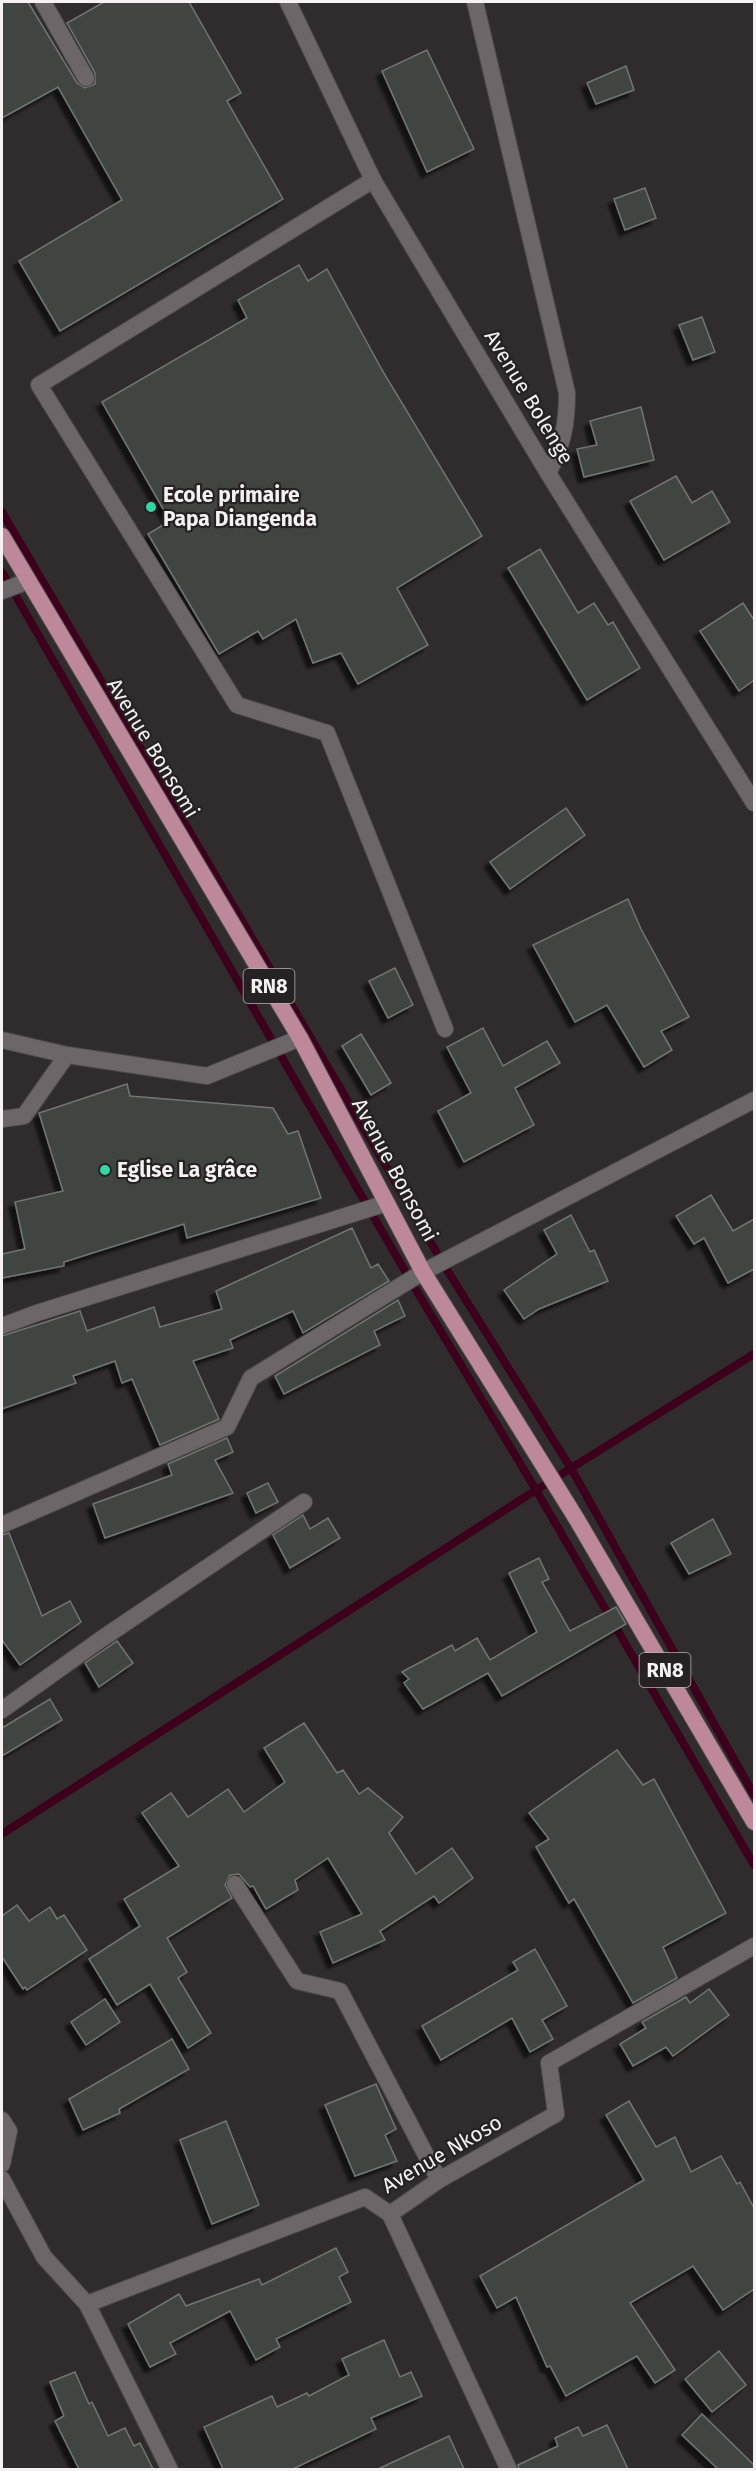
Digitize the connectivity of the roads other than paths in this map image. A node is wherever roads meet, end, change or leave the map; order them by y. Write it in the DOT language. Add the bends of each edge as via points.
graph roads {
  1 [pos="43,2"];
  2 [pos="288,2"];
  3 [pos="475,2"];
  4 [pos="86,78"];
  5 [pos="373,180"];
  6 [pos="548,473"];
  7 [pos="2,536"];
  8 [pos="28,581"];
  9 [pos="2,591"];
  10 [pos="754,802"];
  11 [pos="445,1029"];
  12 [pos="300,1038"];
  13 [pos="2,1040"];
  14 [pos="67,1055"];
  15 [pos="754,1100"];
  16 [pos="2,1119"];
  17 [pos="387,1203"];
  18 [pos="423,1272"];
  19 [pos="2,1326"];
  20 [pos="304,1502"];
  21 [pos="2,1526"];
  22 [pos="2,1710"];
  23 [pos="754,1822"];
  24 [pos="235,1884"];
  25 [pos="754,1946"];
  26 [pos="2,2120"];
  27 [pos="2,2164"];
  28 [pos="2,2179"];
  29 [pos="439,2180"];
  30 [pos="390,2214"];
  31 [pos="87,2304"];
  32 [pos="170,2469"];
  33 [pos="509,2469"];
  1 -- 4 [label="street"];
  2 -- 5 [label="street, Avenue Bolenge"];
  3 -- 6 [label="street" via="567,393 567,425"];
  5 -- 6 [label="street, Avenue Bolenge"];
  5 -- 11 [label="street" via="39,385 237,705 327,734"];
  6 -- 10 [label="street, Avenue Bolenge"];
  7 -- 8 [label="main road, Avenue Bonsomi / RN8"];
  8 -- 9 [label="street"];
  8 -- 12 [label="main road, Avenue Bonsomi / RN8"];
  12 -- 14 [label="street" via="207,1076"];
  12 -- 17 [label="main road, Avenue Bonsomi / RN8"];
  13 -- 14 [label="street"];
  14 -- 16 [label="street" via="24,1116"];
  15 -- 18 [label="street"];
  17 -- 18 [label="main road, Avenue Bonsomi / RN8"];
  17 -- 19 [label="street"];
  18 -- 21 [label="street" via="251,1378 227,1427"];
  18 -- 23 [label="main road, Avenue Bonsomi / RN8" via="576,1518"];
  20 -- 22 [label="street"];
  24 -- 29 [label="street" via="297,1981 340,1991"];
  25 -- 29 [label="street, Avenue Nkoso" via="549,2063 556,2114"];
  26 -- 27 [label="street" via="9,2131"];
  28 -- 31 [label="street" via="44,2257"];
  29 -- 30 [label="street, Avenue Nkoso"];
  30 -- 31 [label="street, Avenue Nkoso" via="365,2197"];
  30 -- 33 [label="street"];
  31 -- 32 [label="street"];
}
